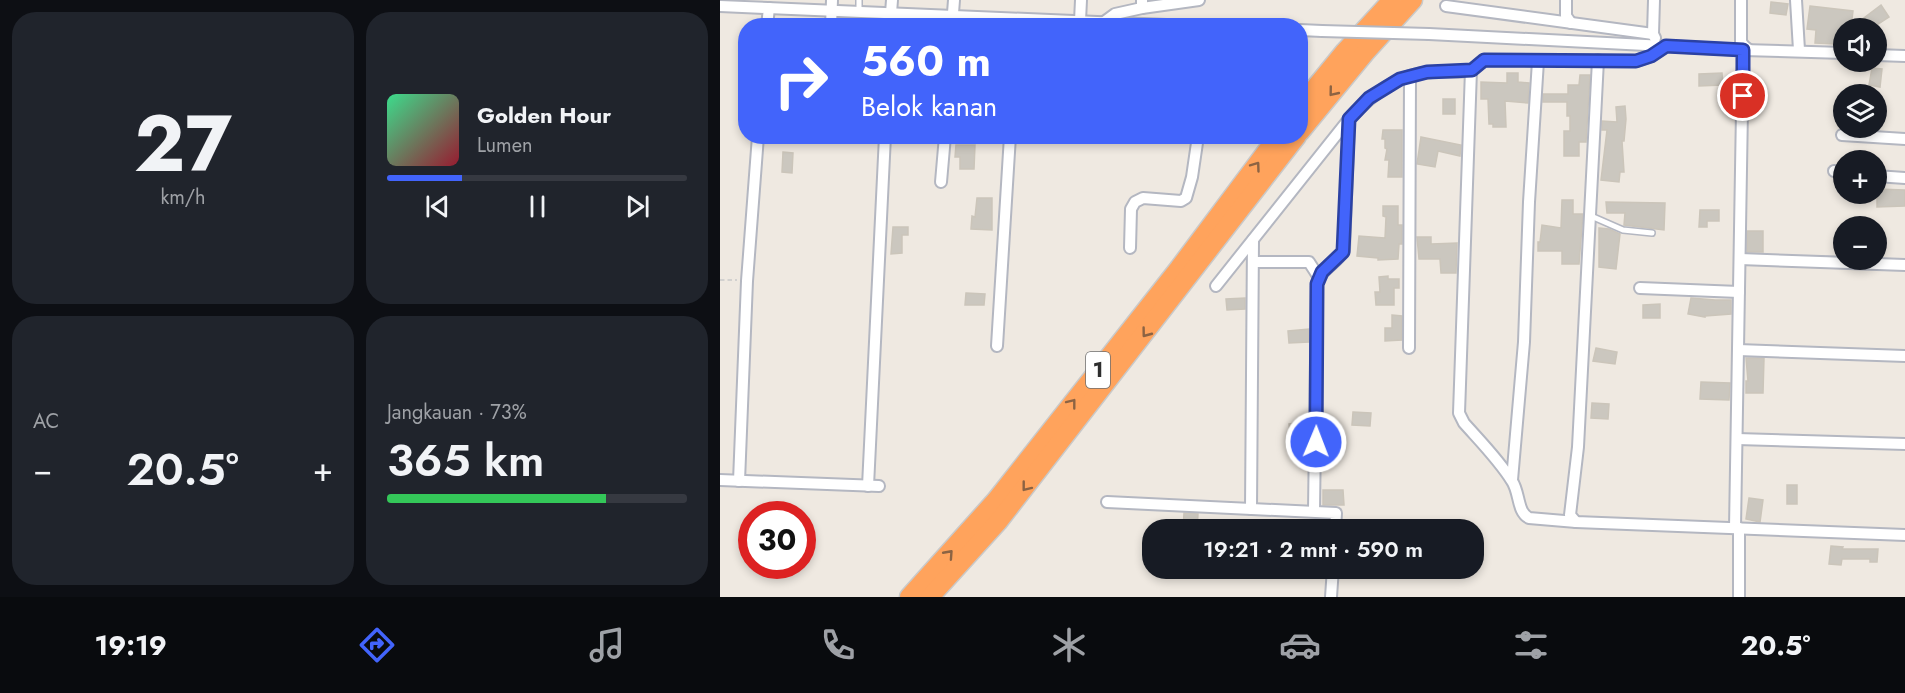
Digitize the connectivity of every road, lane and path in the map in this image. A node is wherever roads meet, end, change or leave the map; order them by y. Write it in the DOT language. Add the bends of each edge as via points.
graph roads {
  1 [pos="892,0"];
  2 [pos="954,0"];
  3 [pos="1081,0"];
  4 [pos="1199,0"];
  5 [pos="1392,0"];
  6 [pos="1413,0"];
  7 [pos="1566,0"];
  8 [pos="1654,0"];
  9 [pos="1741,0"];
  10 [pos="1796,0"];
  11 [pos="1142,4"];
  12 [pos="775,5"];
  13 [pos="831,5"];
  14 [pos="720,6"];
  15 [pos="859,6"];
  16 [pos="1446,6"];
  17 [pos="891,13"];
  18 [pos="891,18"];
  19 [pos="935,18"];
  20 [pos="953,18"];
  21 [pos="1080,18"];
  22 [pos="1110,18"];
  23 [pos="1571,23"];
  24 [pos="1308,30"];
  25 [pos="1653,33"];
  26 [pos="1662,46"];
  27 [pos="1746,50"];
  28 [pos="1799,50"];
  29 [pos="1833,52"];
  30 [pos="1887,55"];
  31 [pos="1905,56"];
  32 [pos="1598,60"];
  33 [pos="1538,61"];
  34 [pos="1472,70"];
  35 [pos="1410,76"];
  36 [pos="1308,96"];
  37 [pos="1349,119"];
  38 [pos="1308,122"];
  39 [pos="1887,138"];
  40 [pos="1905,139"];
  41 [pos="757,144"];
  42 [pos="885,144"];
  43 [pos="944,144"];
  44 [pos="1010,144"];
  45 [pos="1197,144"];
  46 [pos="1272,144"];
  47 [pos="1291,144"];
  48 [pos="1887,177"];
  49 [pos="1905,178"];
  50 [pos="941,182"];
  51 [pos="1591,216"];
  52 [pos="1652,233"];
  53 [pos="1253,240"];
  54 [pos="1130,248"];
  55 [pos="1740,259"];
  56 [pos="1253,262"];
  57 [pos="1905,266"];
  58 [pos="1318,276"];
  59 [pos="720,280"];
  60 [pos="747,281"];
  61 [pos="1216,286"];
  62 [pos="1640,288"];
  63 [pos="1739,292"];
  64 [pos="997,346"];
  65 [pos="1408,348"];
  66 [pos="1738,350"];
  67 [pos="1905,356"];
  68 [pos="1737,439"];
  69 [pos="1905,444"];
  70 [pos="720,480"];
  71 [pos="1512,480"];
  72 [pos="738,481"];
  73 [pos="1107,502"];
  74 [pos="1251,509"];
  75 [pos="1314,512"];
  76 [pos="1336,519"];
  77 [pos="1576,522"];
  78 [pos="1737,528"];
  79 [pos="1905,535"];
  80 [pos="1332,579"];
  81 [pos="909,597"];
  82 [pos="930,597"];
  83 [pos="1331,597"];
  84 [pos="1739,597"];
  1 -- 17 [label="street"];
  2 -- 20 [label="street"];
  3 -- 21 [label="street"];
  4 -- 11 [label="street"];
  5 -- 36 [label="highway"];
  6 -- 38 [label="highway, one-way"];
  7 -- 23 [label="street" via="1566,16"];
  8 -- 25 [label="street"];
  9 -- 27 [label="street" via="1741,42"];
  10 -- 28 [label="street"];
  11 -- 22 [label="street"];
  12 -- 13 [label="street"];
  12 -- 14 [label="street"];
  13 -- 15 [label="street"];
  15 -- 17 [label="street"];
  16 -- 23 [label="street"];
  17 -- 18 [label="street"];
  17 -- 19 [label="street"];
  23 -- 25 [label="street"];
  24 -- 26 [label="street, bridge"];
  25 -- 26 [label="street"];
  26 -- 27 [label="street"];
  26 -- 32 [label="street" via="1651,56 1636,61"];
  27 -- 28 [label="street"];
  27 -- 55 [label="street"];
  28 -- 29 [label="street"];
  30 -- 31 [label="street"];
  32 -- 33 [label="street"];
  32 -- 51 [label="street"];
  33 -- 34 [label="street" via="1484,60"];
  33 -- 71 [label="street" via="1524,342"];
  34 -- 35 [label="street"];
  34 -- 71 [label="street" via="1459,414"];
  35 -- 37 [label="street" via="1380,90"];
  35 -- 65 [label="street"];
  37 -- 53 [label="street"];
  37 -- 58 [label="street" via="1344,250"];
  39 -- 40 [label="street"];
  41 -- 60 [label="street"];
  42 -- 72 [label="street" via="873,486"];
  43 -- 50 [label="street"];
  44 -- 64 [label="street"];
  45 -- 54 [label="street" via="1186,198 1143,198 1135,202 1131,209"];
  81 -- 46 [label="highway, 1, one-way" via="996,500"];
  47 -- 82 [label="highway, 1, one-way" via="998,522"];
  48 -- 49 [label="street"];
  51 -- 52 [label="lane" via="1623,230"];
  51 -- 77 [label="street" via="1578,447 1570,515"];
  53 -- 56 [label="street"];
  53 -- 61 [label="street"];
  55 -- 57 [label="street"];
  55 -- 63 [label="street"];
  56 -- 58 [label="street" via="1309,262"];
  56 -- 74 [label="street"];
  58 -- 75 [label="street"];
  59 -- 60 [label="path"];
  60 -- 72 [label="street"];
  62 -- 63 [label="street"];
  63 -- 66 [label="street"];
  66 -- 67 [label="street"];
  66 -- 68 [label="street"];
  68 -- 69 [label="street"];
  68 -- 78 [label="street"];
  70 -- 72 [label="street"];
  71 -- 77 [label="street" via="1525,516"];
  73 -- 74 [label="street"];
  74 -- 75 [label="street"];
  75 -- 76 [label="street" via="1336,513"];
  77 -- 78 [label="street"];
  78 -- 79 [label="street"];
  78 -- 84 [label="street"];
  80 -- 83 [label="street"];
}
